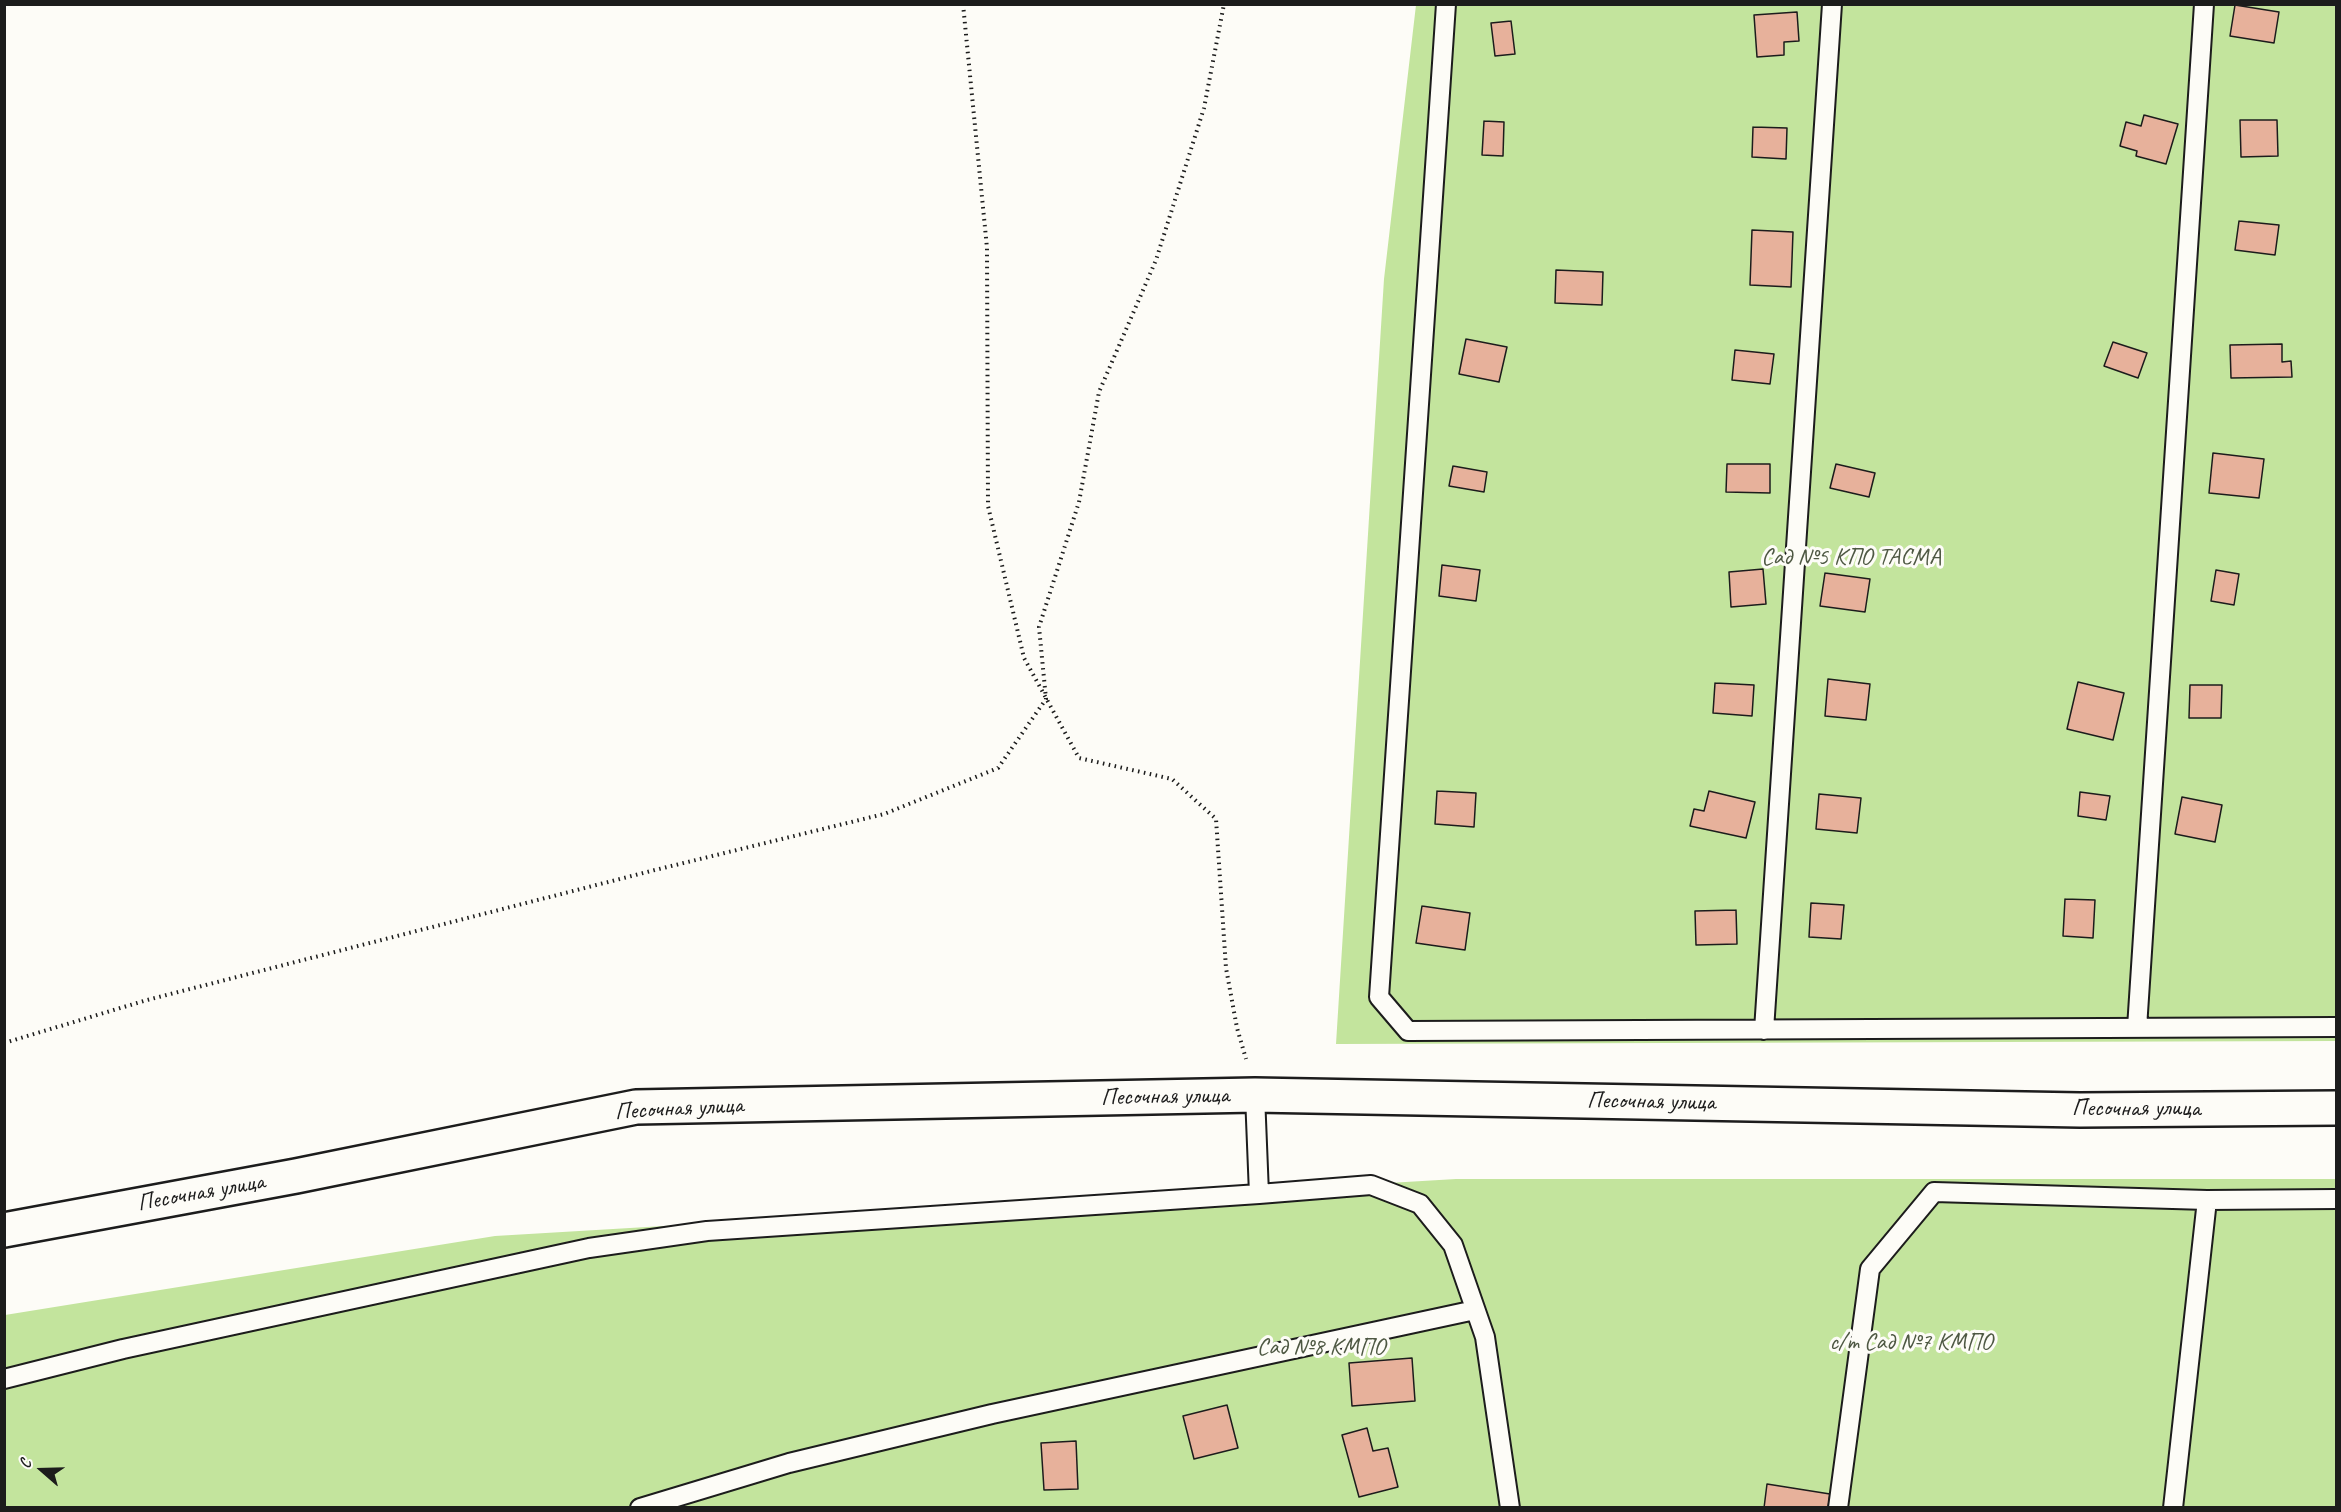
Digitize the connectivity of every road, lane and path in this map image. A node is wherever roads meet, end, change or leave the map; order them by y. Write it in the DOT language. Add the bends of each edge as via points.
graph roads {
  1 [pos="963,4"];
  2 [pos="1224,4"];
  3 [pos="1446,4"];
  4 [pos="1832,4"];
  5 [pos="2204,4"];
  6 [pos="1046,699"];
  7 [pos="2337,1027"];
  8 [pos="2137,1028"];
  9 [pos="1764,1030"];
  10 [pos="4,1043"];
  11 [pos="1255,1095"];
  12 [pos="2337,1108"];
  13 [pos="1259,1194"];
  14 [pos="2207,1200"];
  15 [pos="2337,1200"];
  16 [pos="4,1230"];
  17 [pos="1475,1310"];
  18 [pos="4,1379"];
  19 [pos="640,1508"];
  20 [pos="1510,1508"];
  21 [pos="1838,1508"];
  22 [pos="2173,1508"];
  1 -- 6 [label="path" via="987,248 988,506 1024,658"];
  2 -- 6 [label="path" via="1204,108 1156,260 1099,392 1079,502 1039,627"];
  3 -- 9 [label="lane" via="1379,997 1408,1031"];
  4 -- 9 [label="lane"];
  5 -- 8 [label="lane"];
  6 -- 10 [label="path" via="998,768 884,814 159,997"];
  6 -- 11 [label="path" via="1079,758 1172,779 1216,819 1226,968"];
  7 -- 8 [label="lane"];
  8 -- 9 [label="lane"];
  11 -- 12 [label="main road, Песочная улица" via="2080,1110"];
  11 -- 13 [label="lane"];
  11 -- 16 [label="main road, Песочная улица" via="636,1107"];
  13 -- 17 [label="lane" via="1371,1185 1420,1204 1453,1245"];
  13 -- 18 [label="lane" via="707,1231 601,1246 123,1349"];
  14 -- 15 [label="lane"];
  14 -- 21 [label="lane" via="1934,1192 1870,1269"];
  14 -- 22 [label="lane"];
  17 -- 19 [label="lane" via="992,1414 789,1463"];
  17 -- 20 [label="lane" via="1485,1338"];
}
